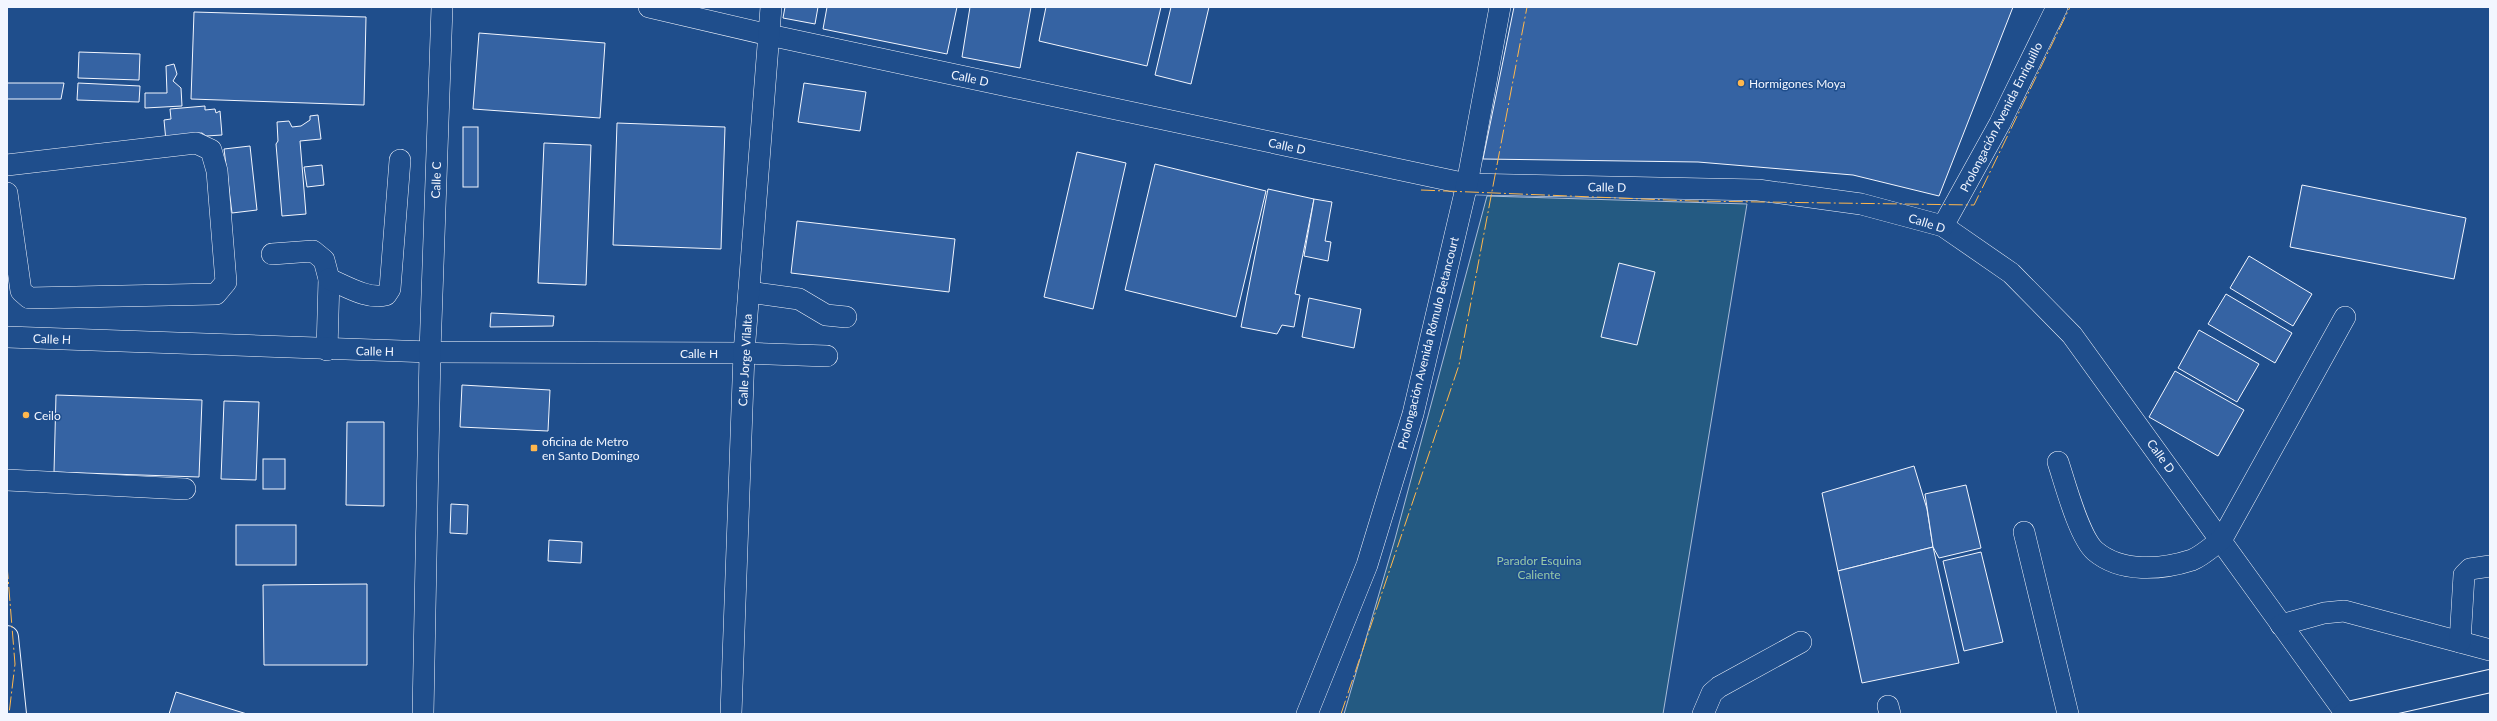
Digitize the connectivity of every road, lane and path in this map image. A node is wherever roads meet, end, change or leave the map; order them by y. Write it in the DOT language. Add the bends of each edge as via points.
graph roads {
  1 [pos="442,7"];
  2 [pos="649,7"];
  3 [pos="771,7"];
  4 [pos="1500,7"];
  5 [pos="2057,7"];
  6 [pos="769,35"];
  7 [pos="400,160"];
  8 [pos="7,165"];
  9 [pos="1467,184"];
  10 [pos="7,193"];
  11 [pos="1943,226"];
  12 [pos="272,254"];
  13 [pos="329,279"];
  14 [pos="749,292"];
  15 [pos="846,317"];
  16 [pos="2345,317"];
  17 [pos="7,337"];
  18 [pos="327,350"];
  19 [pos="430,352"];
  20 [pos="744,353"];
  21 [pos="827,356"];
  22 [pos="2058,462"];
  23 [pos="7,480"];
  24 [pos="185,489"];
  25 [pos="2024,532"];
  26 [pos="2222,539"];
  27 [pos="2490,566"];
  28 [pos="2281,625"];
  29 [pos="7,637"];
  30 [pos="1801,642"];
  31 [pos="2460,642"];
  32 [pos="2490,650"];
  33 [pos="2490,681"];
  34 [pos="15,713"];
  35 [pos="423,714"];
  36 [pos="732,714"];
  37 [pos="1307,714"];
  38 [pos="1703,714"];
  39 [pos="2068,714"];
  40 [pos="2345,714"];
  1 -- 19 [label="street, Calle C"];
  2 -- 6 [label="street, Calle D"];
  3 -- 6 [label="street, Calle Jorge Vilalta"];
  4 -- 9 [label="street, Prolongación Avenida Rómulo Betancourt"];
  5 -- 11 [label="street, Prolongación Avenida Enriquillo" via="2000,123"];
  6 -- 9 [label="street, Calle D"];
  6 -- 14 [label="street, Calle Jorge Vilalta"];
  7 -- 13 [label="street" via="390,289 386,296 367,294"];
  8 -- 10 [label="street" via="196,143 211,150 218,171 226,282 216,294 28,298 21,291"];
  9 -- 11 [label="street, Calle D" via="1758,190 1861,204"];
  9 -- 37 [label="street, Prolongación Avenida Rómulo Betancourt" via="1413,414 1367,565"];
  11 -- 26 [label="street, Calle D" via="2011,273 2072,335"];
  12 -- 13 [label="street" via="313,251 324,260"];
  13 -- 18 [label="street"];
  14 -- 15 [label="street" via="799,299 826,315"];
  14 -- 20 [label="street, Calle Jorge Vilalta"];
  16 -- 26 [label="street"];
  17 -- 18 [label="street, Calle H"];
  18 -- 19 [label="street, Calle H"];
  19 -- 20 [label="street, Calle H"];
  19 -- 35 [label="street, Calle C"];
  20 -- 21 [label="street, Calle H"];
  20 -- 36 [label="street, Calle Jorge Vilalta"];
  22 -- 26 [label="street" via="2076,519 2095,551 2123,567 2158,566 2193,560"];
  23 -- 24 [label="street"];
  25 -- 39 [label="street"];
  26 -- 28 [label="street, Calle D"];
  27 -- 31 [label="street" via="2470,569 2464,575"];
  28 -- 31 [label="street" via="2324,613 2344,611"];
  28 -- 40 [label="street, Calle D"];
  29 -- 34 [label="main road"];
  30 -- 38 [label="street" via="1719,687 1712,693"];
  31 -- 32 [label="street"];
  33 -- 40 [label="main road"];
}
